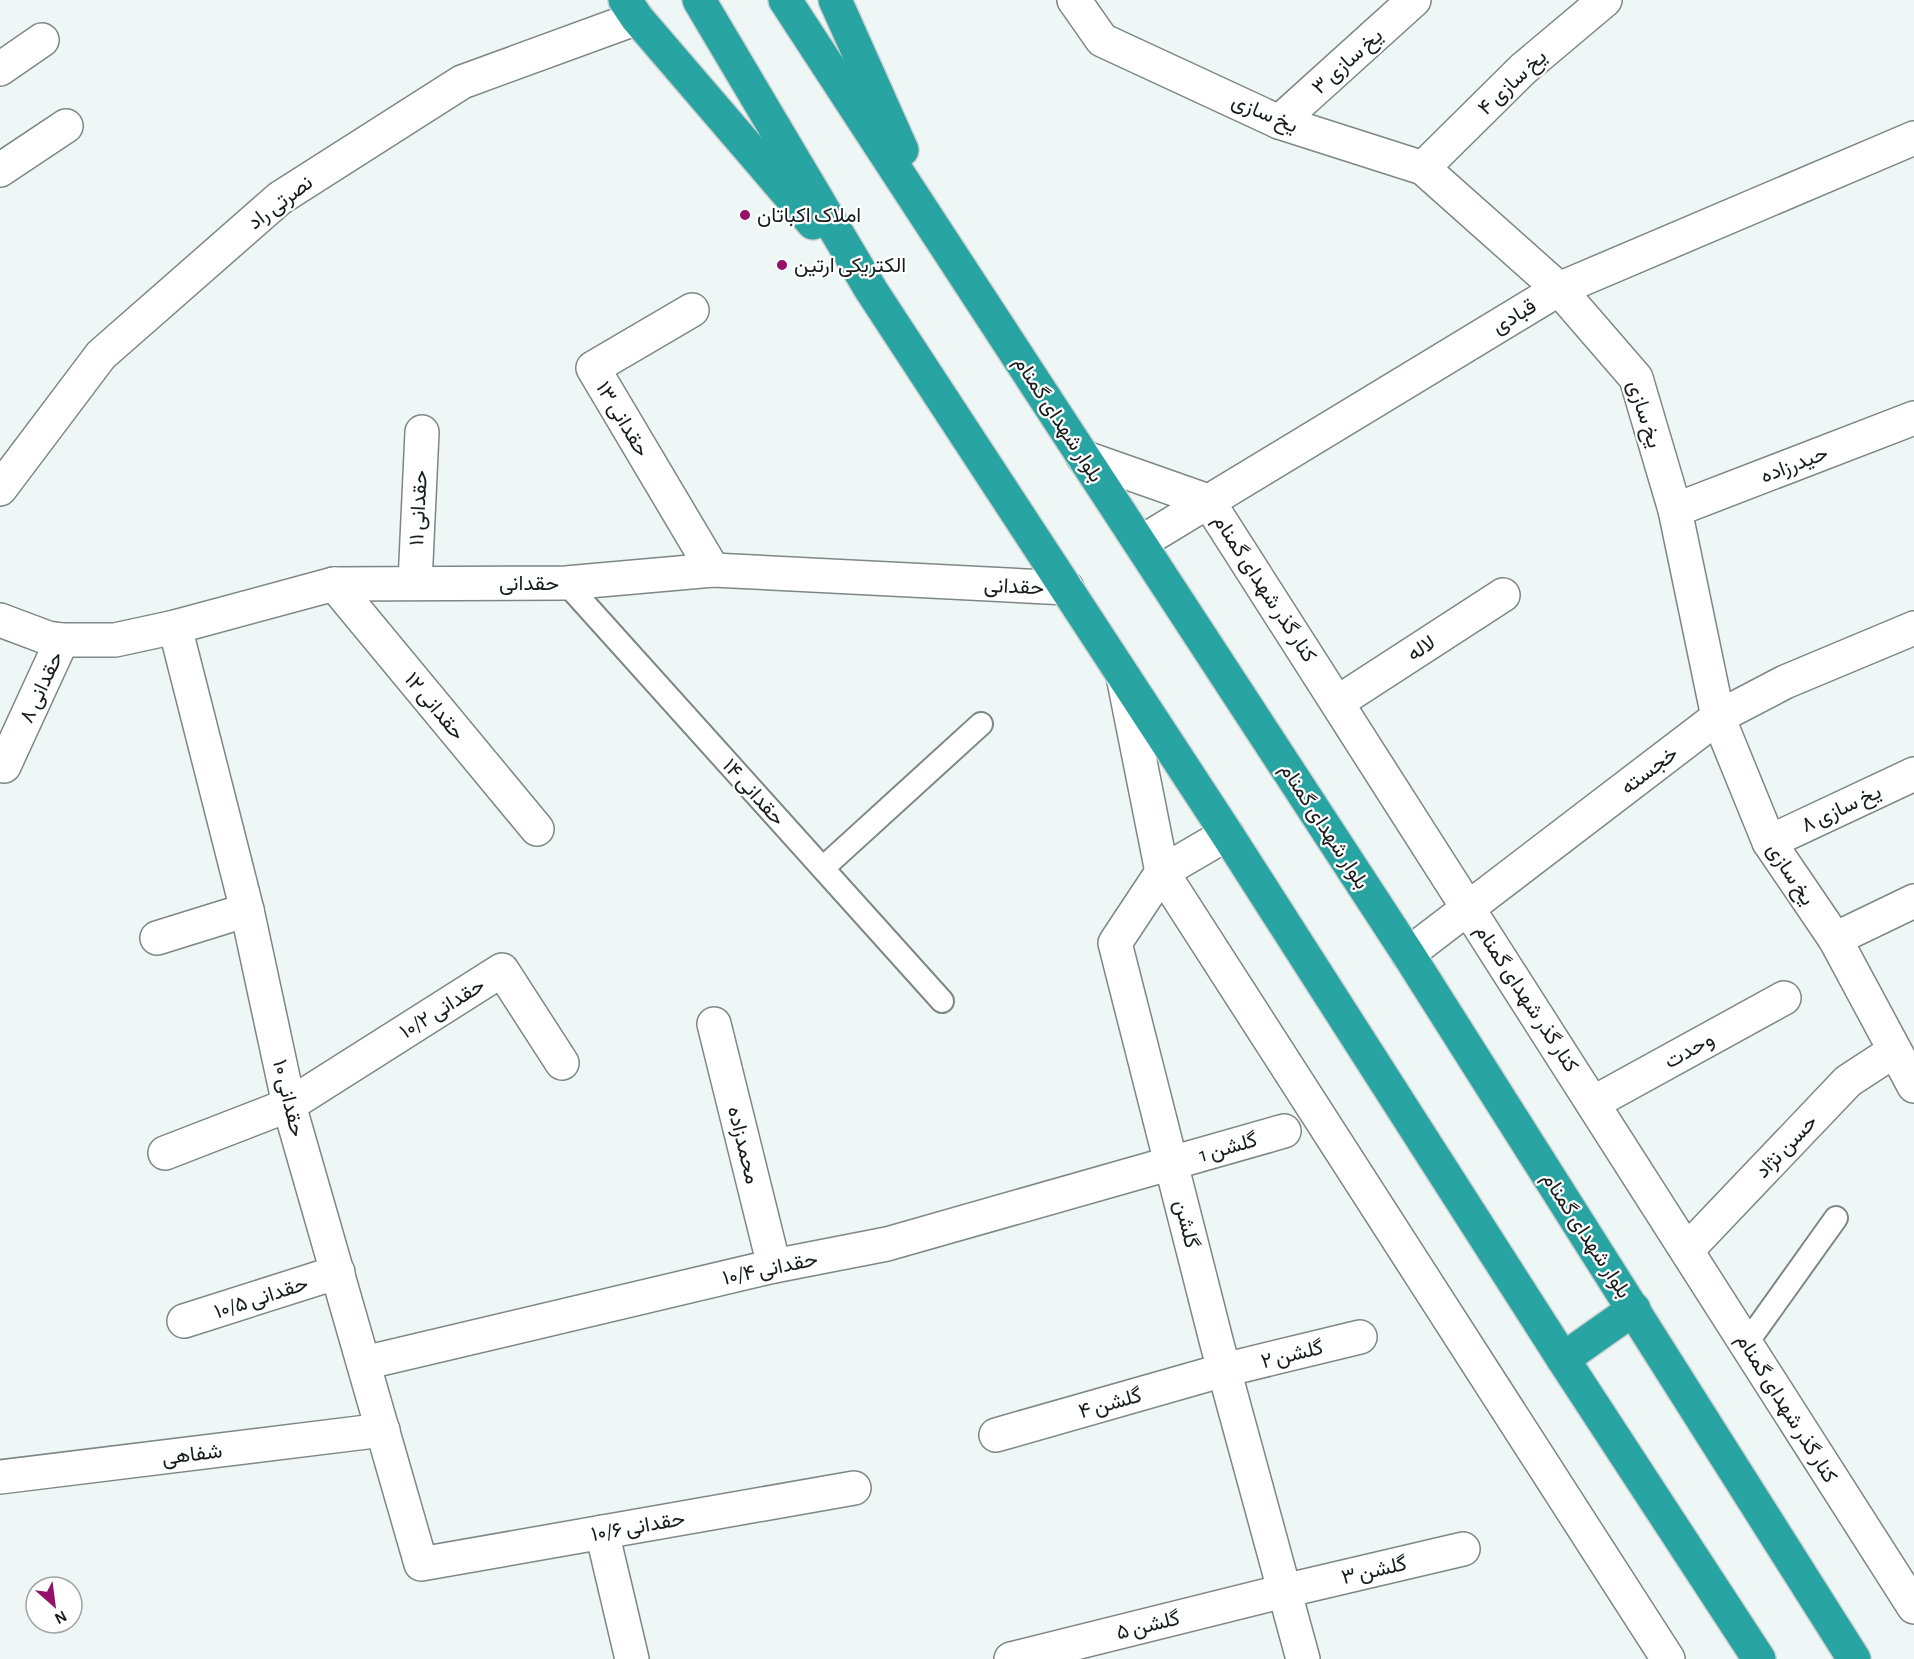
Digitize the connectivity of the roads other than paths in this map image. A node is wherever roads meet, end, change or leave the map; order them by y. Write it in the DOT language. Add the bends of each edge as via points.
graph roads {
  1 [pos="699,0"];
  2 [pos="784,0"];
  3 [pos="835,0"];
  4 [pos="1074,0"];
  5 [pos="1414,0"];
  6 [pos="1605,0"];
  7 [pos="631,9"];
  8 [pos="42,40"];
  9 [pos="0,69"];
  10 [pos="1279,122"];
  11 [pos="66,126"];
  12 [pos="1914,138"];
  13 [pos="1423,168"];
  14 [pos="0,170"];
  15 [pos="943,242"];
  16 [pos="1559,289"];
  17 [pos="871,290"];
  18 [pos="692,310"];
  19 [pos="1914,418"];
  20 [pos="422,432"];
  21 [pos="1083,457"];
  22 [pos="0,489"];
  23 [pos="1208,501"];
  24 [pos="1675,510"];
  25 [pos="1140,543"];
  26 [pos="713,570"];
  27 [pos="414,583"];
  28 [pos="566,583"];
  29 [pos="334,584"];
  30 [pos="1067,588"];
  31 [pos="1503,595"];
  32 [pos="0,620"];
  33 [pos="175,627"];
  34 [pos="1914,628"];
  35 [pos="62,640"];
  36 [pos="1123,674"];
  37 [pos="1338,702"];
  38 [pos="1718,717"];
  39 [pos="981,724"];
  40 [pos="4,766"];
  41 [pos="1914,774"];
  42 [pos="537,829"];
  43 [pos="1227,834"];
  44 [pos="1769,842"];
  45 [pos="823,868"];
  46 [pos="1162,872"];
  47 [pos="1914,901"];
  48 [pos="1469,908"];
  49 [pos="247,910"];
  50 [pos="157,938"];
  51 [pos="1834,939"];
  52 [pos="1408,954"];
  53 [pos="1784,998"];
  54 [pos="942,1001"];
  55 [pos="714,1024"];
  56 [pos="1894,1051"];
  57 [pos="562,1063"];
  58 [pos="1914,1086"];
  59 [pos="1593,1103"];
  60 [pos="289,1105"];
  61 [pos="1284,1131"];
  62 [pos="165,1153"];
  63 [pos="1172,1163"];
  64 [pos="1836,1218"];
  65 [pos="1687,1250"];
  66 [pos="774,1266"];
  67 [pos="338,1272"];
  68 [pos="1634,1309"];
  69 [pos="184,1321"];
  70 [pos="1360,1337"];
  71 [pos="1746,1344"];
  72 [pos="1563,1359"];
  73 [pos="364,1363"];
  74 [pos="1224,1370"];
  75 [pos="383,1430"];
  76 [pos="996,1435"];
  77 [pos="0,1478"];
  78 [pos="854,1488"];
  79 [pos="602,1532"];
  80 [pos="1463,1549"];
  81 [pos="421,1564"];
  82 [pos="1284,1591"];
  83 [pos="1914,1607"];
  84 [pos="632,1659"];
  85 [pos="1011,1659"];
  86 [pos="1303,1659"];
  87 [pos="1668,1659"];
  88 [pos="1758,1659"];
  89 [pos="1854,1659"];
  1 -- 17 [label="highway"];
  2 -- 15 [label="highway, بلوار شهدای گمنام"];
  3 -- 15 [label="highway"];
  4 -- 10 [label="street, یخ سازی" via="1102,40"];
  5 -- 10 [label="street, یخ سازی ۳"];
  6 -- 13 [label="street, یخ سازی ۴" via="1523,69"];
  7 -- 17 [label="highway"];
  7 -- 22 [label="street, نصرتی راد" via="462,82 280,198 100,354"];
  8 -- 9 [label="street"];
  10 -- 13 [label="street, یخ سازی"];
  11 -- 14 [label="street"];
  12 -- 16 [label="street, قبادی"];
  13 -- 16 [label="street, یخ سازی"];
  15 -- 21 [label="highway, بلوار شهدای گمنام"];
  16 -- 23 [label="street, قبادی"];
  16 -- 24 [label="street, یخ سازی" via="1636,378"];
  17 -- 30 [label="highway"];
  18 -- 26 [label="street, حقدانی ۱۳" via="592,368"];
  19 -- 24 [label="street, حیدرزاده"];
  20 -- 27 [label="street, حقدانی ۱۱"];
  21 -- 23 [label="street, کنار گذر شهدای گمنام"];
  21 -- 25 [label="highway, بلوار شهدای گمنام"];
  23 -- 25 [label="street, قبادی"];
  23 -- 37 [label="street, کنار گذر شهدای گمنام"];
  24 -- 38 [label="street, یخ سازی"];
  25 -- 52 [label="highway, بلوار شهدای گمنام"];
  26 -- 28 [label="street, حقدانی"];
  26 -- 30 [label="street, حقدانی"];
  27 -- 28 [label="street, حقدانی"];
  27 -- 29 [label="street, حقدانی"];
  28 -- 45 [label="lane, حقدانی ۱۴"];
  29 -- 33 [label="street, حقدانی"];
  29 -- 42 [label="street, حقدانی ۱۲"];
  30 -- 36 [label="highway"];
  31 -- 37 [label="street, لاله"];
  32 -- 35 [label="street, حقدانی"];
  33 -- 35 [label="street, حقدانی" via="115,640"];
  33 -- 49 [label="street, حقدانی ۱۰"];
  34 -- 38 [label="street, خجسته" via="1785,682"];
  35 -- 40 [label="street, حقدانی ۸"];
  36 -- 43 [label="highway"];
  36 -- 46 [label="street"];
  37 -- 48 [label="street, کنار گذر شهدای گمنام"];
  38 -- 44 [label="street, یخ سازی"];
  38 -- 48 [label="street, خجسته"];
  39 -- 45 [label="lane"];
  41 -- 44 [label="street, یخ سازی ۸"];
  43 -- 46 [label="street, گلشن"];
  43 -- 72 [label="highway"];
  44 -- 51 [label="street, یخ سازی"];
  45 -- 54 [label="lane, حقدانی ۱۴"];
  46 -- 63 [label="street, گلشن" via="1116,943"];
  46 -- 87 [label="street"];
  47 -- 51 [label="street"];
  48 -- 52 [label="street, خجسته"];
  48 -- 59 [label="street, کنار گذر شهدای گمنام"];
  49 -- 50 [label="street"];
  49 -- 60 [label="street, حقدانی ۱۰"];
  51 -- 56 [label="street, یخ سازی"];
  52 -- 68 [label="highway, بلوار شهدای گمنام"];
  53 -- 59 [label="street, وحدت"];
  55 -- 66 [label="street, محمدزاده"];
  56 -- 58 [label="street, یخ سازی"];
  56 -- 65 [label="street, حسن نژاد" via="1848,1081"];
  57 -- 60 [label="street, حقدانی ۱۰/۲" via="502,970"];
  59 -- 65 [label="street, کنار گذر شهدای گمنام"];
  60 -- 62 [label="street"];
  60 -- 67 [label="street, حقدانی ۱۰"];
  61 -- 63 [label="street, گلشن 1"];
  63 -- 66 [label="street, حقدانی ۱۰/۴" via="887,1244"];
  63 -- 74 [label="street, گلشن"];
  64 -- 71 [label="lane"];
  65 -- 71 [label="street, کنار گذر شهدای گمنام"];
  66 -- 73 [label="street, حقدانی ۱۰/۴"];
  67 -- 69 [label="street, حقدانی ۱۰/۵"];
  67 -- 73 [label="street, حقدانی ۱۰"];
  68 -- 72 [label="highway"];
  68 -- 89 [label="highway, بلوار شهدای گمنام"];
  70 -- 74 [label="street, گلشن ۲"];
  71 -- 83 [label="street, کنار گذر شهدای گمنام"];
  72 -- 88 [label="highway"];
  73 -- 75 [label="street, حقدانی ۱۰"];
  74 -- 76 [label="street, گلشن ۴"];
  74 -- 82 [label="street, گلشن"];
  75 -- 77 [label="street, شفاهی"];
  75 -- 81 [label="street, حقدانی ۱۰"];
  78 -- 79 [label="street, حقدانی ۱۰/۶"];
  79 -- 81 [label="street, حقدانی ۱۰/۶"];
  79 -- 84 [label="street"];
  80 -- 82 [label="street, گلشن ۳"];
  82 -- 85 [label="street, گلشن ۵"];
  82 -- 86 [label="street, گلشن"];
}
